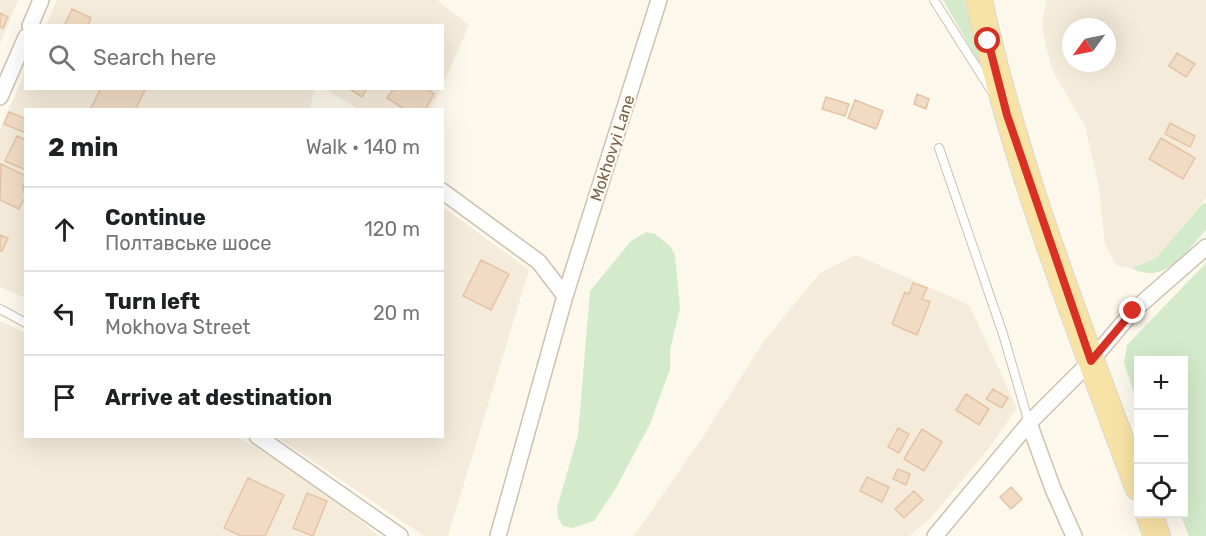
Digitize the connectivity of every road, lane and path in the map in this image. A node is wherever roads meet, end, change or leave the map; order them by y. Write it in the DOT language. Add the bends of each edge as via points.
graph roads {
  1 [pos="41,0"];
  2 [pos="659,0"];
  3 [pos="934,0"];
  4 [pos="978,0"];
  5 [pos="31,24"];
  6 [pos="24,42"];
  7 [pos="0,97"];
  8 [pos="1007,115"];
  9 [pos="939,148"];
  10 [pos="444,192"];
  11 [pos="1206,247"];
  12 [pos="565,296"];
  13 [pos="0,309"];
  14 [pos="24,321"];
  15 [pos="1091,361"];
  16 [pos="1029,423"];
  17 [pos="260,438"];
  18 [pos="1134,476"];
  19 [pos="1151,518"];
  20 [pos="400,536"];
  21 [pos="498,536"];
  22 [pos="935,536"];
  23 [pos="1074,536"];
  24 [pos="1157,536"];
  1 -- 5 [label="street"];
  2 -- 12 [label="street, Mokhovyi Lane"];
  3 -- 8 [label="lane"];
  4 -- 8 [label="main road"];
  6 -- 7 [label="street"];
  8 -- 15 [label="main road"];
  9 -- 16 [label="lane"];
  10 -- 12 [label="street" via="539,262"];
  11 -- 15 [label="street" via="1133,311"];
  12 -- 21 [label="street, Mokhovyi Lane"];
  13 -- 14 [label="lane"];
  15 -- 16 [label="street"];
  15 -- 18 [label="main road"];
  16 -- 22 [label="street"];
  16 -- 23 [label="street"];
  17 -- 20 [label="street"];
  19 -- 24 [label="main road"];
}
